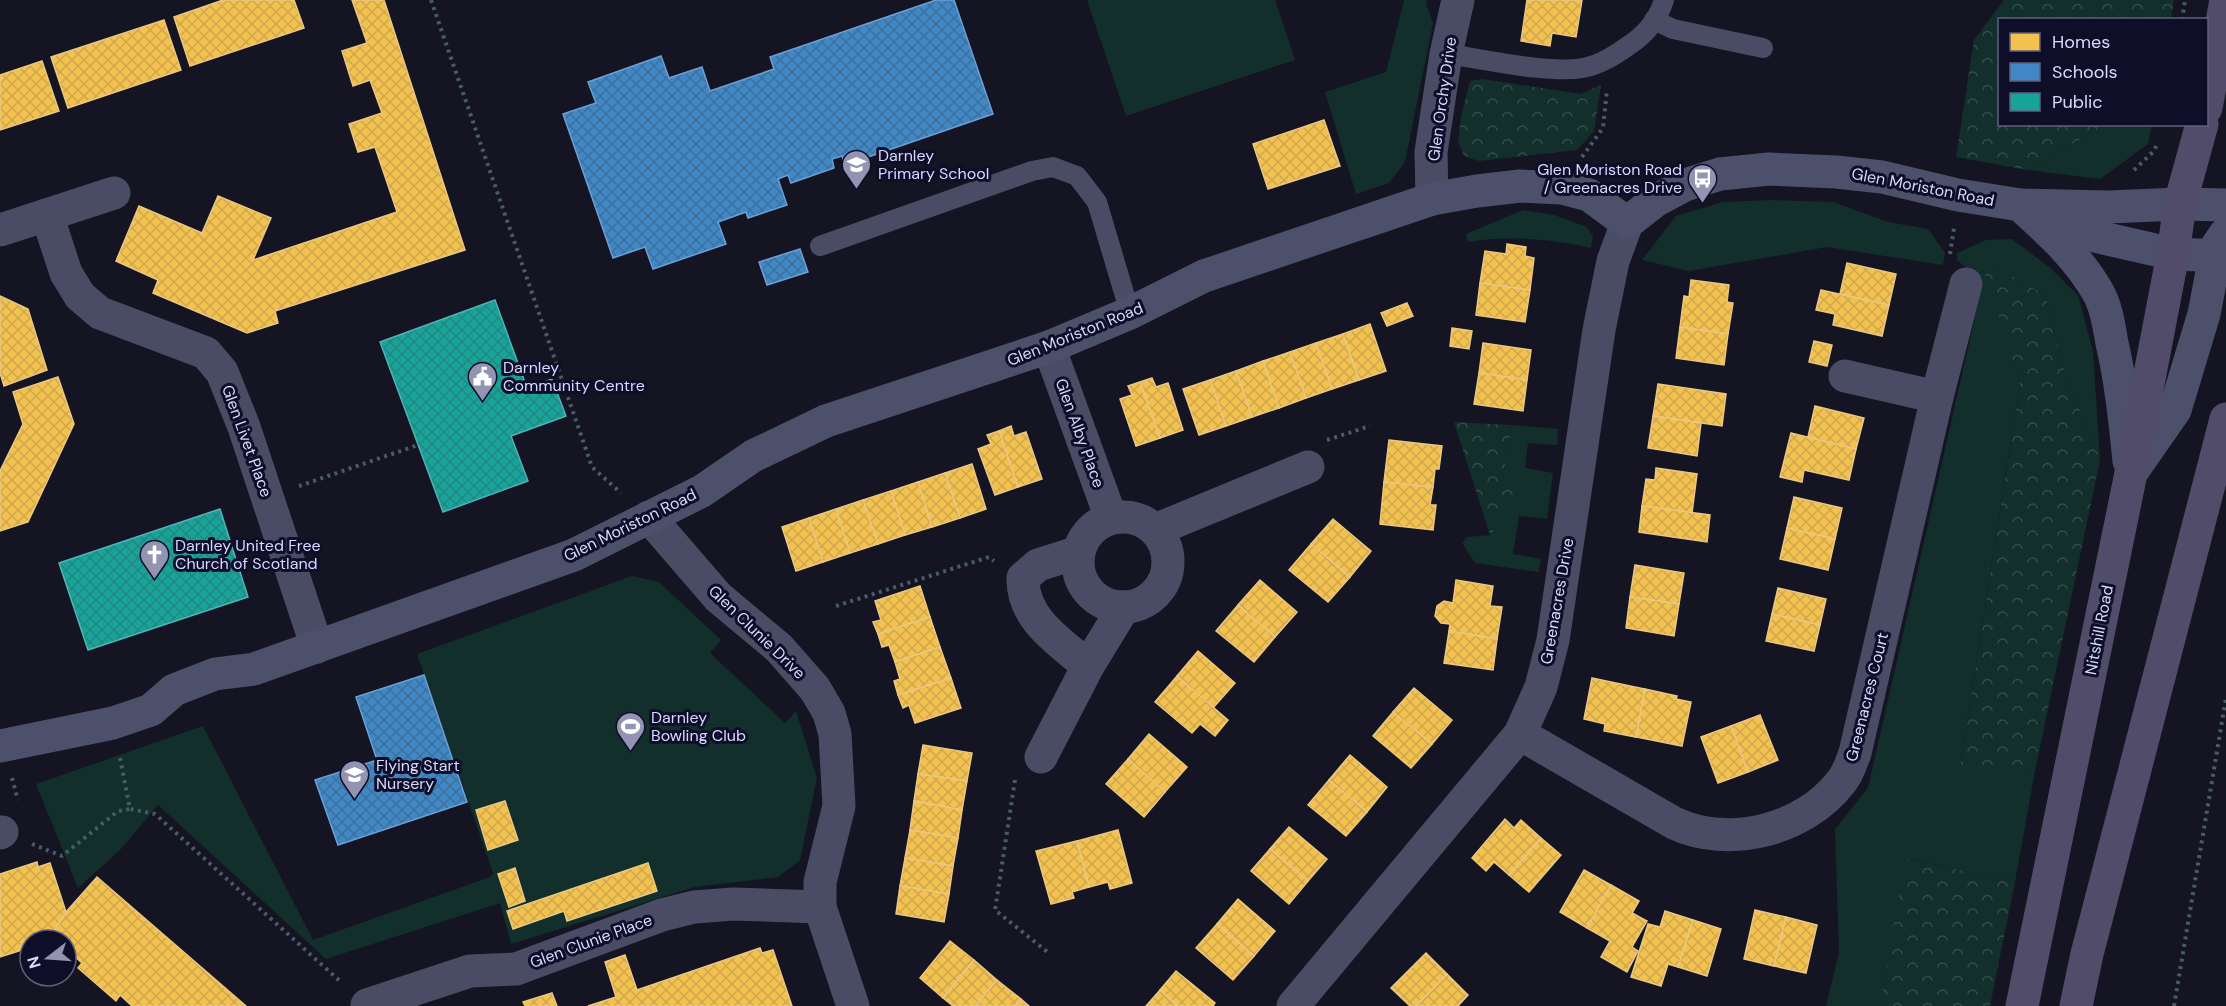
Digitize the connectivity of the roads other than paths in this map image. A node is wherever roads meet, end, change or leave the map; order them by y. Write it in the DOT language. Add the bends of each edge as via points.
graph roads {
  1 [pos="1458,0"];
  2 [pos="1664,0"];
  3 [pos="2226,0"];
  4 [pos="1654,20"];
  5 [pos="1763,48"];
  6 [pos="1446,54"];
  7 [pos="2208,97"];
  8 [pos="2201,126"];
  9 [pos="114,193"];
  10 [pos="1432,199"];
  11 [pos="2180,204"];
  12 [pos="2020,205"];
  13 [pos="2226,205"];
  14 [pos="47,215"];
  15 [pos="1627,223"];
  16 [pos="0,230"];
  17 [pos="820,246"];
  18 [pos="2223,248"];
  19 [pos="2173,254"];
  20 [pos="1966,284"];
  21 [pos="1130,313"];
  22 [pos="1049,347"];
  23 [pos="1845,376"];
  24 [pos="1938,396"];
  25 [pos="2226,419"];
  26 [pos="1308,467"];
  27 [pos="2131,473"];
  28 [pos="649,517"];
  29 [pos="1110,518"];
  30 [pos="1155,530"];
  31 [pos="1079,552"];
  32 [pos="1124,608"];
  33 [pos="317,646"];
  34 [pos="1088,666"];
  35 [pos="1520,734"];
  36 [pos="1,745"];
  37 [pos="1041,757"];
  38 [pos="820,907"];
  39 [pos="1308,1001"];
  40 [pos="367,1005"];
  41 [pos="853,1006"];
  42 [pos="2022,1006"];
  43 [pos="2076,1006"];
  1 -- 6 [label="street, Glen Orchy Drive"];
  2 -- 4 [label="lane"];
  3 -- 7 [label="main road"];
  4 -- 5 [label="lane" via="1673,29"];
  4 -- 6 [label="lane" via="1640,38 1610,58 1584,68 1556,69"];
  6 -- 10 [label="street, Glen Orchy Drive" via="1431,152"];
  8 -- 11 [label="main road, Nitshill Road"];
  9 -- 14 [label="street"];
  10 -- 15 [label="street, Glen Moriston Road" via="1520,186 1562,188 1589,195"];
  10 -- 21 [label="street, Glen Moriston Road" via="1204,276"];
  11 -- 12 [label="street, Glen Moriston Road"];
  11 -- 13 [label="street"];
  11 -- 19 [label="main road, Nitshill Road"];
  12 -- 15 [label="street, Glen Moriston Road" via="1882,177 1769,169 1720,174 1685,185 1655,201"];
  12 -- 19 [label="street" via="2090,235"];
  12 -- 27 [label="street" via="2060,241 2100,296 2122,388"];
  13 -- 19 [label="street"];
  14 -- 16 [label="street"];
  14 -- 33 [label="street, Glen Livet Place" via="66,273 80,296 100,313 206,353 222,372"];
  15 -- 35 [label="street, Greenacres Drive" via="1613,261 1599,330 1553,640 1541,687"];
  17 -- 21 [label="lane" via="1053,167 1077,176 1097,202"];
  18 -- 19 [label="street"];
  18 -- 27 [label="street" via="2175,410"];
  19 -- 27 [label="main road, Nitshill Road"];
  20 -- 24 [label="street, Greenacres Court"];
  21 -- 22 [label="street, Glen Moriston Road"];
  22 -- 28 [label="street, Glen Moriston Road" via="826,421 753,456 702,491"];
  22 -- 29 [label="street, Glen Alby Place"];
  23 -- 24 [label="street"];
  24 -- 35 [label="street, Greenacres Court" via="1855,753 1843,781 1825,800 1781,825 1753,834 1701,832 1674,823"];
  25 -- 43 [label="main road" via="2086,954"];
  26 -- 30 [label="street"];
  27 -- 42 [label="main road, Nitshill Road"];
  28 -- 33 [label="street, Glen Moriston Road" via="574,555"];
  28 -- 38 [label="street, Glen Clunie Drive" via="718,597 779,648 816,689 829,713 835,734 838,806 820,882"];
  29 -- 30 [label="street" via="1134,518"];
  29 -- 31 [label="street" via="1085,537"];
  30 -- 32 [label="street" via="1168,553 1165,579 1149,600"];
  31 -- 32 [label="street" via="1083,584 1094,597"];
  31 -- 34 [label="street" via="1038,565 1023,578 1023,589 1040,625"];
  32 -- 34 [label="street"];
  33 -- 36 [label="street, Glen Moriston Road" via="254,669 215,674 174,690 151,710 113,723"];
  34 -- 37 [label="street"];
  35 -- 39 [label="street, Greenacres Drive"];
  38 -- 40 [label="street, Glen Clunie Place" via="694,907 516,969 470,971"];
  38 -- 41 [label="street, Glen Clunie Drive"];
}
